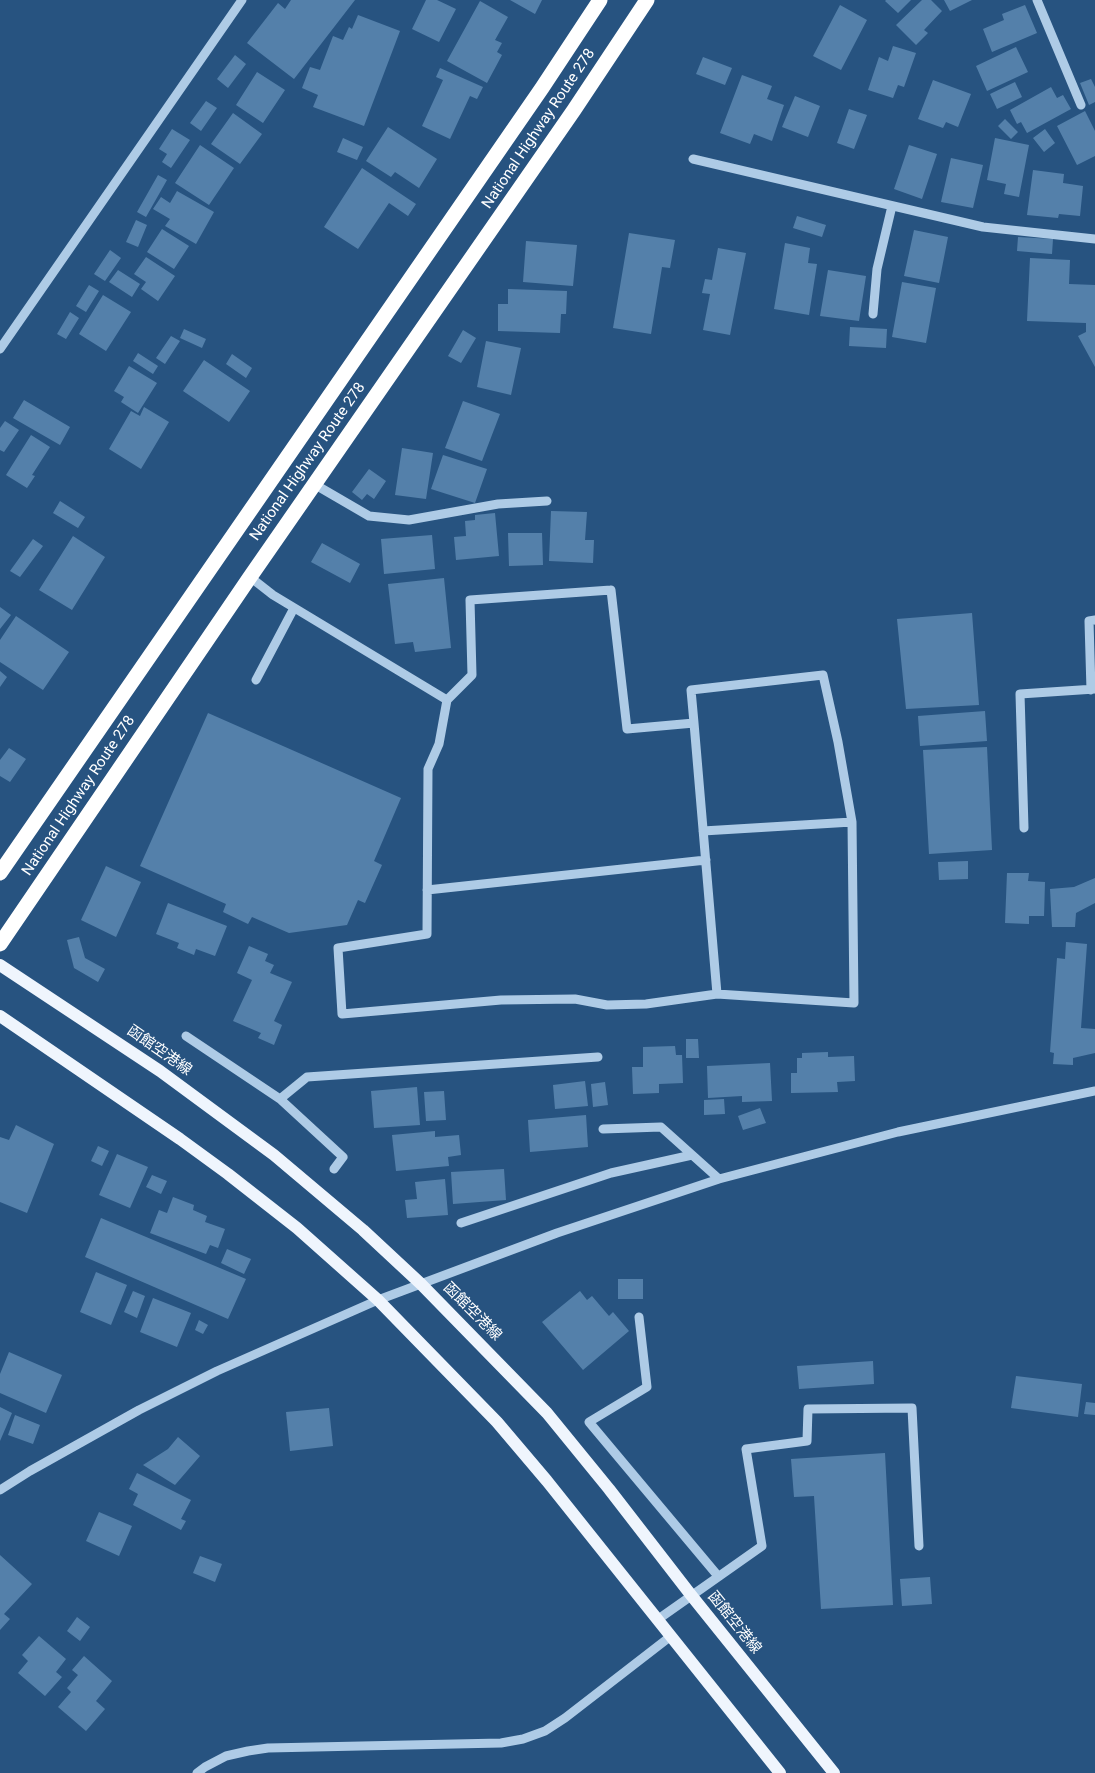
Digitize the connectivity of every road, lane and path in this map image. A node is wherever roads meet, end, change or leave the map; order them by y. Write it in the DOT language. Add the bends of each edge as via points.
graph roads {
  1 [pos="242,0"];
  2 [pos="600,0"];
  3 [pos="647,0"];
  4 [pos="1037,0"];
  5 [pos="1081,105"];
  6 [pos="692,159"];
  7 [pos="892,206"];
  8 [pos="1095,239"];
  9 [pos="873,314"];
  10 [pos="0,349"];
  11 [pos="314,484"];
  12 [pos="547,501"];
  13 [pos="250,577"];
  14 [pos="294,608"];
  15 [pos="1095,620"];
  16 [pos="256,680"];
  17 [pos="1093,690"];
  18 [pos="447,700"];
  19 [pos="694,723"];
  20 [pos="852,822"];
  21 [pos="1024,828"];
  22 [pos="703,830"];
  23 [pos="706,860"];
  24 [pos="0,873"];
  25 [pos="427,890"];
  26 [pos="0,944"];
  27 [pos="0,965"];
  28 [pos="717,994"];
  29 [pos="0,1016"];
  30 [pos="186,1036"];
  31 [pos="598,1057"];
  32 [pos="1095,1091"];
  33 [pos="280,1099"];
  34 [pos="603,1129"];
  35 [pos="692,1155"];
  36 [pos="334,1169"];
  37 [pos="718,1179"];
  38 [pos="461,1223"];
  39 [pos="421,1284"];
  40 [pos="378,1300"];
  41 [pos="639,1317"];
  42 [pos="0,1490"];
  43 [pos="919,1546"];
  44 [pos="718,1576"];
  45 [pos="690,1595"];
  46 [pos="657,1620"];
  47 [pos="672,1636"];
  48 [pos="198,1773"];
  49 [pos="780,1773"];
  50 [pos="834,1773"];
  1 -- 10 [label="street"];
  2 -- 24 [label="highway, National Highway Route 278"];
  3 -- 11 [label="highway, National Highway Route 278"];
  4 -- 5 [label="street"];
  6 -- 7 [label="street"];
  7 -- 8 [label="street" via="983,227"];
  7 -- 9 [label="street" via="877,269"];
  11 -- 12 [label="street" via="368,516 410,520 498,504"];
  11 -- 13 [label="highway, National Highway Route 278"];
  13 -- 14 [label="street"];
  13 -- 26 [label="highway, National Highway Route 278"];
  14 -- 16 [label="street"];
  14 -- 18 [label="street"];
  15 -- 17 [label="street" via="1089,621"];
  17 -- 21 [label="street" via="1020,694"];
  18 -- 19 [label="street" via="472,675 470,600 611,590 627,729"];
  18 -- 25 [label="street" via="439,744 428,769"];
  19 -- 20 [label="street" via="691,690 823,675"];
  19 -- 22 [label="street"];
  20 -- 22 [label="street"];
  20 -- 28 [label="street" via="854,1002"];
  22 -- 23 [label="street"];
  23 -- 25 [label="street"];
  23 -- 28 [label="street"];
  25 -- 28 [label="street" via="427,934 338,948 342,1014 501,1000 574,999 607,1005 646,1004"];
  27 -- 39 [label="main road, 函館空港線" via="160,1071 260,1144 328,1199"];
  29 -- 40 [label="main road" via="228,1174 297,1228"];
  30 -- 33 [label="street"];
  31 -- 33 [label="street" via="307,1077"];
  32 -- 37 [label="street" via="898,1132"];
  33 -- 36 [label="street" via="343,1157"];
  34 -- 35 [label="street" via="661,1127"];
  35 -- 37 [label="street"];
  35 -- 38 [label="street" via="611,1173"];
  37 -- 39 [label="street" via="557,1233"];
  39 -- 40 [label="street"];
  39 -- 45 [label="main road, 函館空港線" via="546,1414 609,1489"];
  40 -- 42 [label="street" via="217,1371 139,1410"];
  40 -- 46 [label="main road" via="497,1422"];
  41 -- 44 [label="street" via="647,1387 589,1422"];
  43 -- 44 [label="street" via="912,1408 808,1409 807,1441 746,1449 762,1546"];
  44 -- 45 [label="street"];
  45 -- 46 [label="street"];
  45 -- 50 [label="main road, 函館空港線"];
  46 -- 47 [label="main road"];
  47 -- 48 [label="street" via="565,1718 545,1731 523,1739 501,1743 268,1748 226,1756"];
  47 -- 49 [label="main road"];
}
